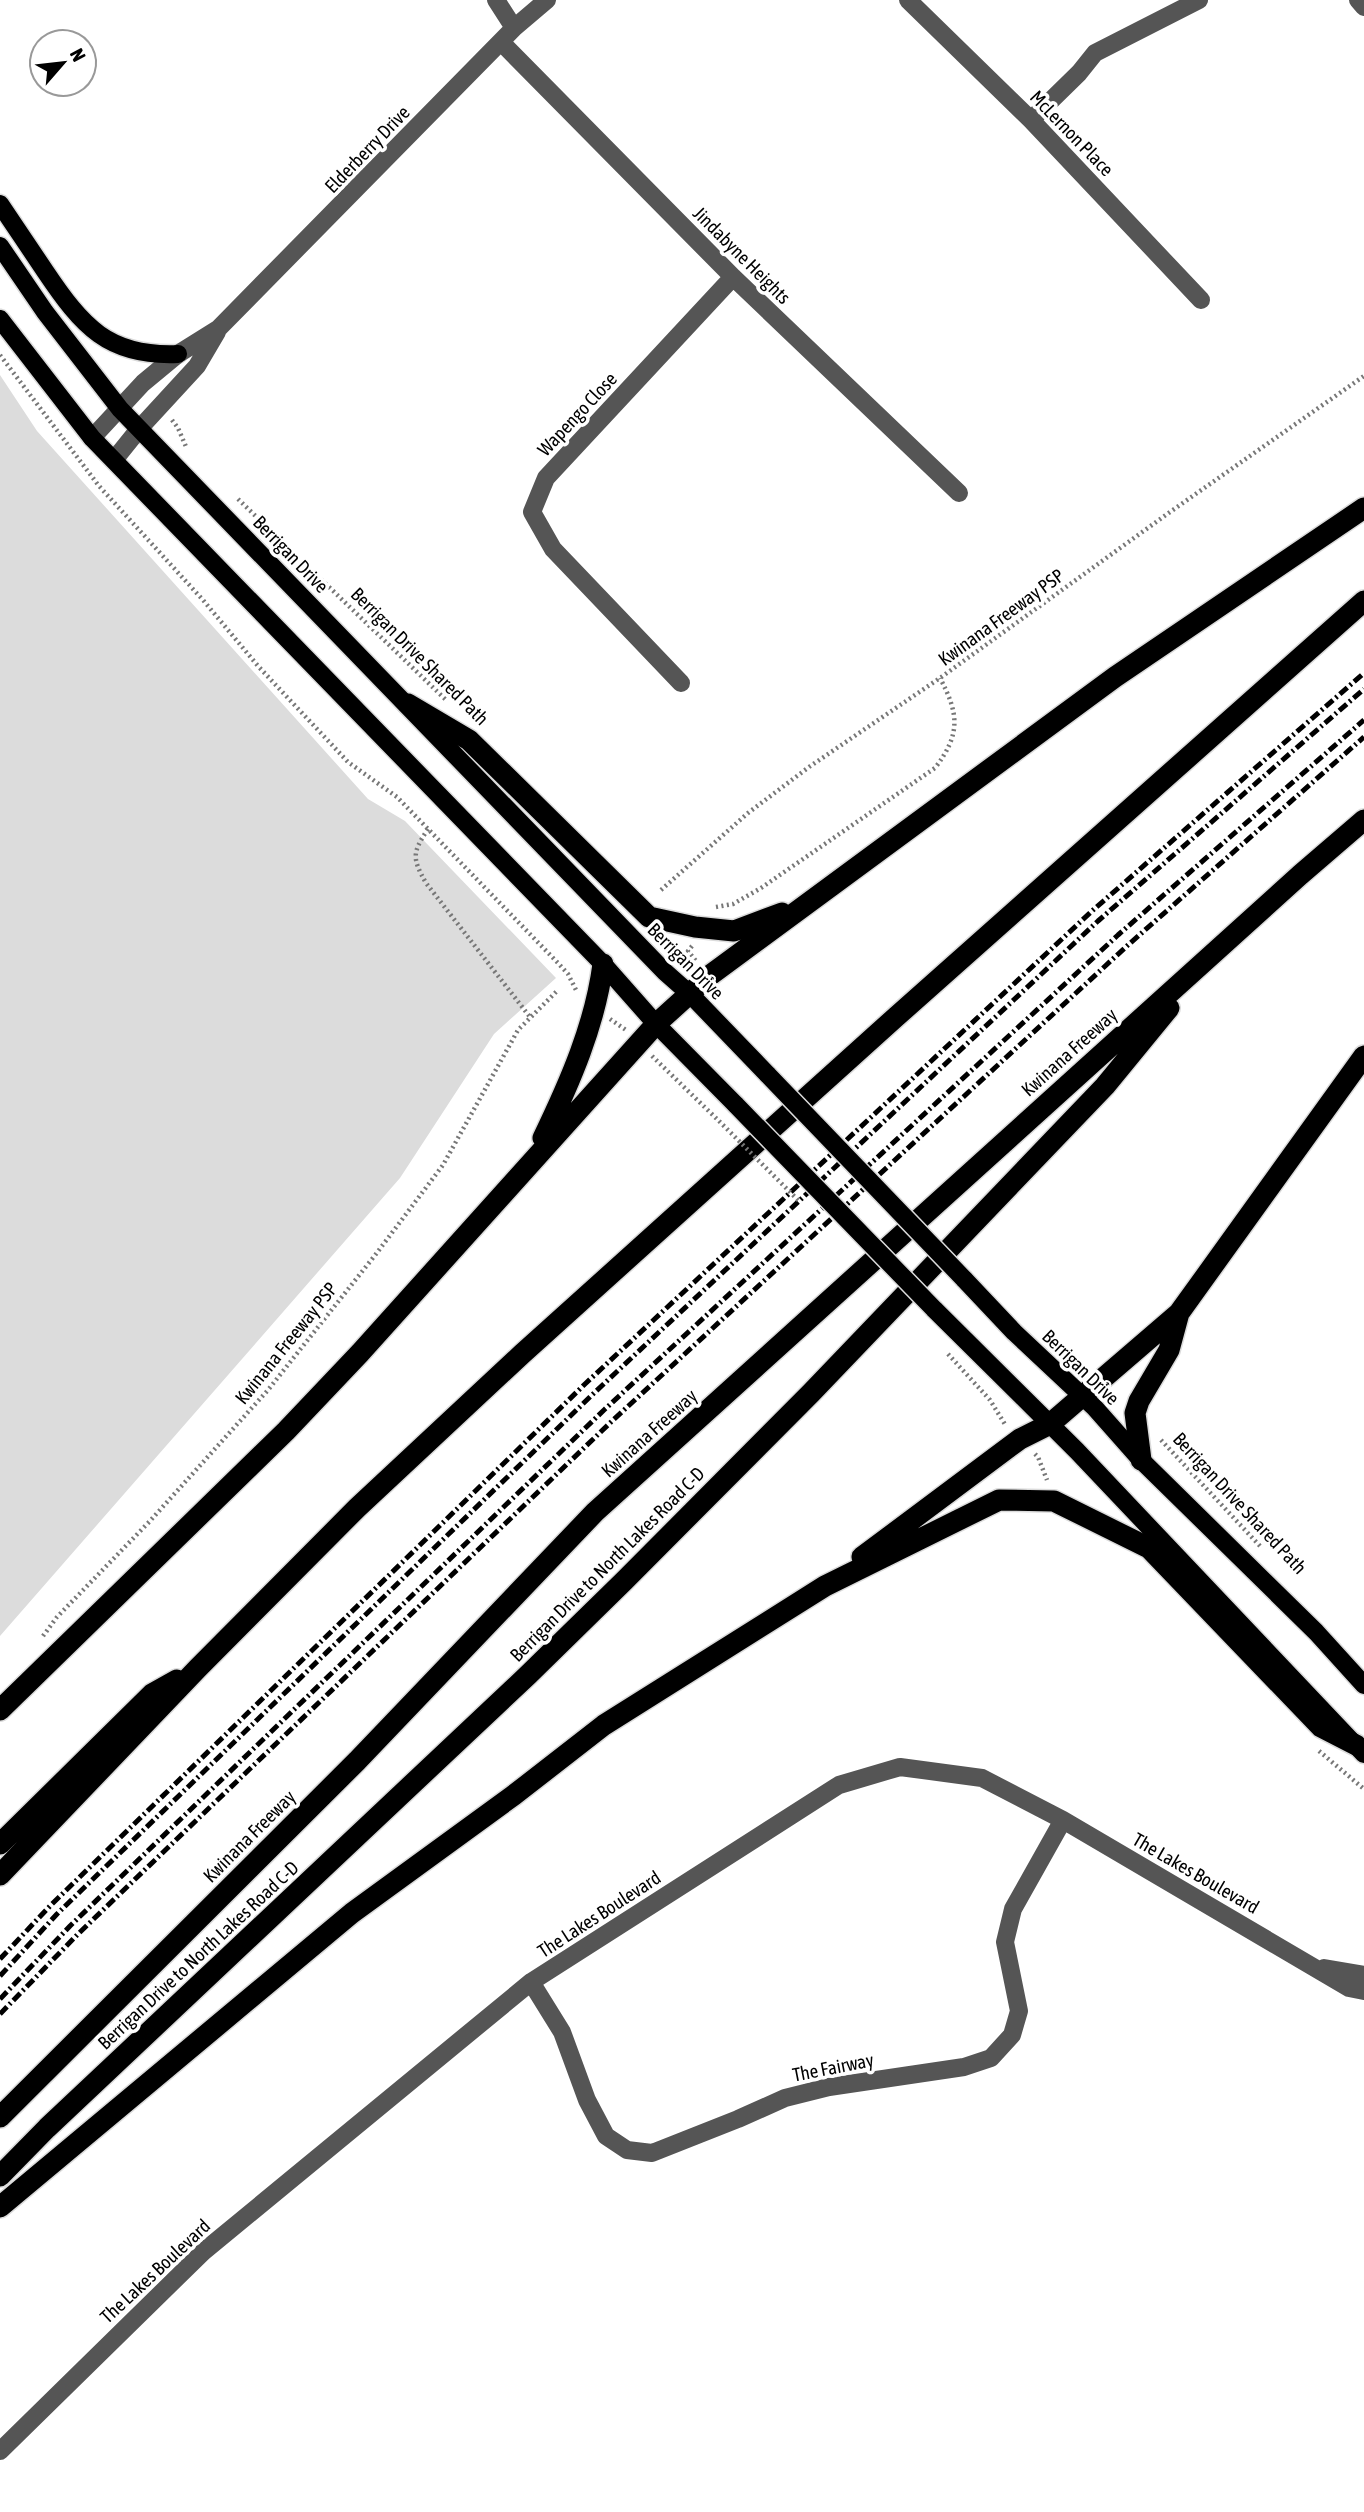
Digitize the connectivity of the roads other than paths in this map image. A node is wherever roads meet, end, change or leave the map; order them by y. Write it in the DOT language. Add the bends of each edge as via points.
graph roads {
  1 [pos="496,0"];
  2 [pos="547,0"];
  3 [pos="908,0"];
  4 [pos="1199,0"];
  5 [pos="1358,0"];
  6 [pos="1364,7"];
  7 [pos="514,28"];
  8 [pos="501,42"];
  9 [pos="1031,120"];
  10 [pos="0,204"];
  11 [pos="0,246"];
  12 [pos="733,277"];
  13 [pos="1201,300"];
  14 [pos="0,319"];
  15 [pos="218,329"];
  16 [pos="178,354"];
  17 [pos="120,409"];
  18 [pos="139,429"];
  19 [pos="92,438"];
  20 [pos="114,460"];
  21 [pos="959,492"];
  22 [pos="1364,508"];
  23 [pos="1364,601"];
  24 [pos="681,683"];
  25 [pos="408,704"];
  26 [pos="1364,820"];
  27 [pos="804,905"];
  28 [pos="1213,953"];
  29 [pos="603,964"];
  30 [pos="691,995"];
  31 [pos="656,1024"];
  32 [pos="1364,1056"];
  33 [pos="533,1159"];
  34 [pos="1179,1313"];
  35 [pos="1083,1397"];
  36 [pos="1050,1424"];
  37 [pos="1141,1460"];
  38 [pos="825,1586"];
  39 [pos="198,1668"];
  40 [pos="1364,1685"];
  41 [pos="0,1710"];
  42 [pos="1360,1749"];
  43 [pos="1063,1820"];
  44 [pos="0,1844"];
  45 [pos="0,1875"];
  46 [pos="1317,1967"];
  47 [pos="1364,1975"];
  48 [pos="531,1982"];
  49 [pos="1364,1991"];
  50 [pos="0,2117"];
  51 [pos="0,2176"];
  52 [pos="0,2207"];
  53 [pos="0,2451"];
  1 -- 7 [label="street"];
  2 -- 7 [label="street, Elderberry Drive"];
  3 -- 9 [label="street, McLernon Place"];
  4 -- 9 [label="street" via="1095,53"];
  5 -- 6 [label="street"];
  7 -- 8 [label="street, Elderberry Drive"];
  8 -- 12 [label="street, Jindabyne Heights"];
  8 -- 15 [label="street, Elderberry Drive"];
  9 -- 13 [label="street, McLernon Place"];
  10 -- 16 [label="main road" via="88,327 136,352"];
  11 -- 17 [label="main road, Berrigan Drive"];
  12 -- 21 [label="street, Jindabyne Heights"];
  12 -- 24 [label="street, Wapengo Close" via="546,478 532,512 553,549"];
  14 -- 19 [label="main road"];
  15 -- 16 [label="street, Elderberry Drive"];
  15 -- 18 [label="street, Elderberry Drive" via="197,366"];
  16 -- 17 [label="street, Elderberry Drive"];
  17 -- 18 [label="main road, Berrigan Drive"];
  17 -- 19 [label="street, Elderberry Drive"];
  18 -- 20 [label="street, Elderberry Drive"];
  18 -- 25 [label="main road, Berrigan Drive"];
  19 -- 20 [label="main road"];
  20 -- 29 [label="main road"];
  22 -- 27 [label="highway" via="1115,677"];
  23 -- 39 [label="highway" via="522,1354 357,1508"];
  25 -- 27 [label="highway" via="469,740 649,917 695,918 734,931"];
  25 -- 30 [label="main road, Berrigan Drive"];
  26 -- 28 [label="highway, Kwinana Freeway"];
  27 -- 30 [label="highway" via="709,976"];
  28 -- 50 [label="highway, Kwinana Freeway" via="595,1512 357,1761"];
  28 -- 51 [label="highway, Berrigan Drive to North Lakes Road C-D" via="1105,1086 802,1403 528,1675"];
  29 -- 31 [label="main road"];
  29 -- 33 [label="highway" via="596,1011"];
  30 -- 31 [label="highway"];
  30 -- 35 [label="main road, Berrigan Drive, bridge" via="1014,1332"];
  31 -- 33 [label="highway"];
  31 -- 36 [label="main road, bridge"];
  32 -- 34 [label="highway"];
  33 -- 41 [label="highway" via="286,1431"];
  34 -- 35 [label="highway"];
  34 -- 37 [label="highway" via="1169,1350 1135,1413"];
  35 -- 36 [label="highway"];
  35 -- 37 [label="main road, Berrigan Drive"];
  36 -- 38 [label="highway" via="1020,1439"];
  36 -- 42 [label="main road"];
  37 -- 40 [label="main road, Berrigan Drive"];
  38 -- 42 [label="highway" via="999,1500 1054,1501 1149,1548 1321,1727"];
  38 -- 52 [label="highway" via="604,1725 352,1913"];
  39 -- 44 [label="highway" via="152,1694"];
  39 -- 45 [label="highway"];
  43 -- 46 [label="street, The Lakes Boulevard"];
  43 -- 48 [label="street, The Lakes Boulevard" via="982,1778 900,1767 863,1778 839,1786"];
  43 -- 48 [label="street, The Fairway" via="1013,1909 1005,1942 1019,2011 1012,2035 991,2058 964,2067 829,2087 785,2098 652,2152 628,2150 606,2136 562,2032"];
  46 -- 47 [label="street, The Lakes Boulevard"];
  46 -- 49 [label="street, The Lakes Boulevard" via="1349,1988"];
  48 -- 53 [label="street, The Lakes Boulevard" via="203,2252"];
}
